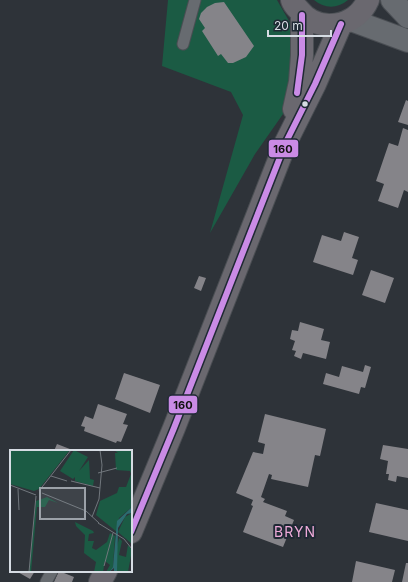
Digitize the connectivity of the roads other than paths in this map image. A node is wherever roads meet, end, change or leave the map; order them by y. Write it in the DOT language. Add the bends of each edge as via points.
graph roads {
  1 [pos="196,0"];
  2 [pos="368,0"];
  3 [pos="392,0"];
  4 [pos="297,8"];
  5 [pos="408,17"];
  6 [pos="346,22"];
  7 [pos="408,41"];
  8 [pos="183,44"];
  9 [pos="286,142"];
  10 [pos="132,530"];
  11 [pos="51,572"];
  12 [pos="46,582"];
  1 -- 8 [label="lane"];
  2 -- 6 [label="main road" via="359,13"];
  3 -- 5 [label="street"];
  4 -- 6 [label="main road" via="311,21 323,25"];
  4 -- 9 [label="main road" via="302,55 300,82"];
  6 -- 7 [label="street"];
  6 -- 9 [label="main road"];
  9 -- 10 [label="main road"];
  11 -- 12 [label="lane"];
}
